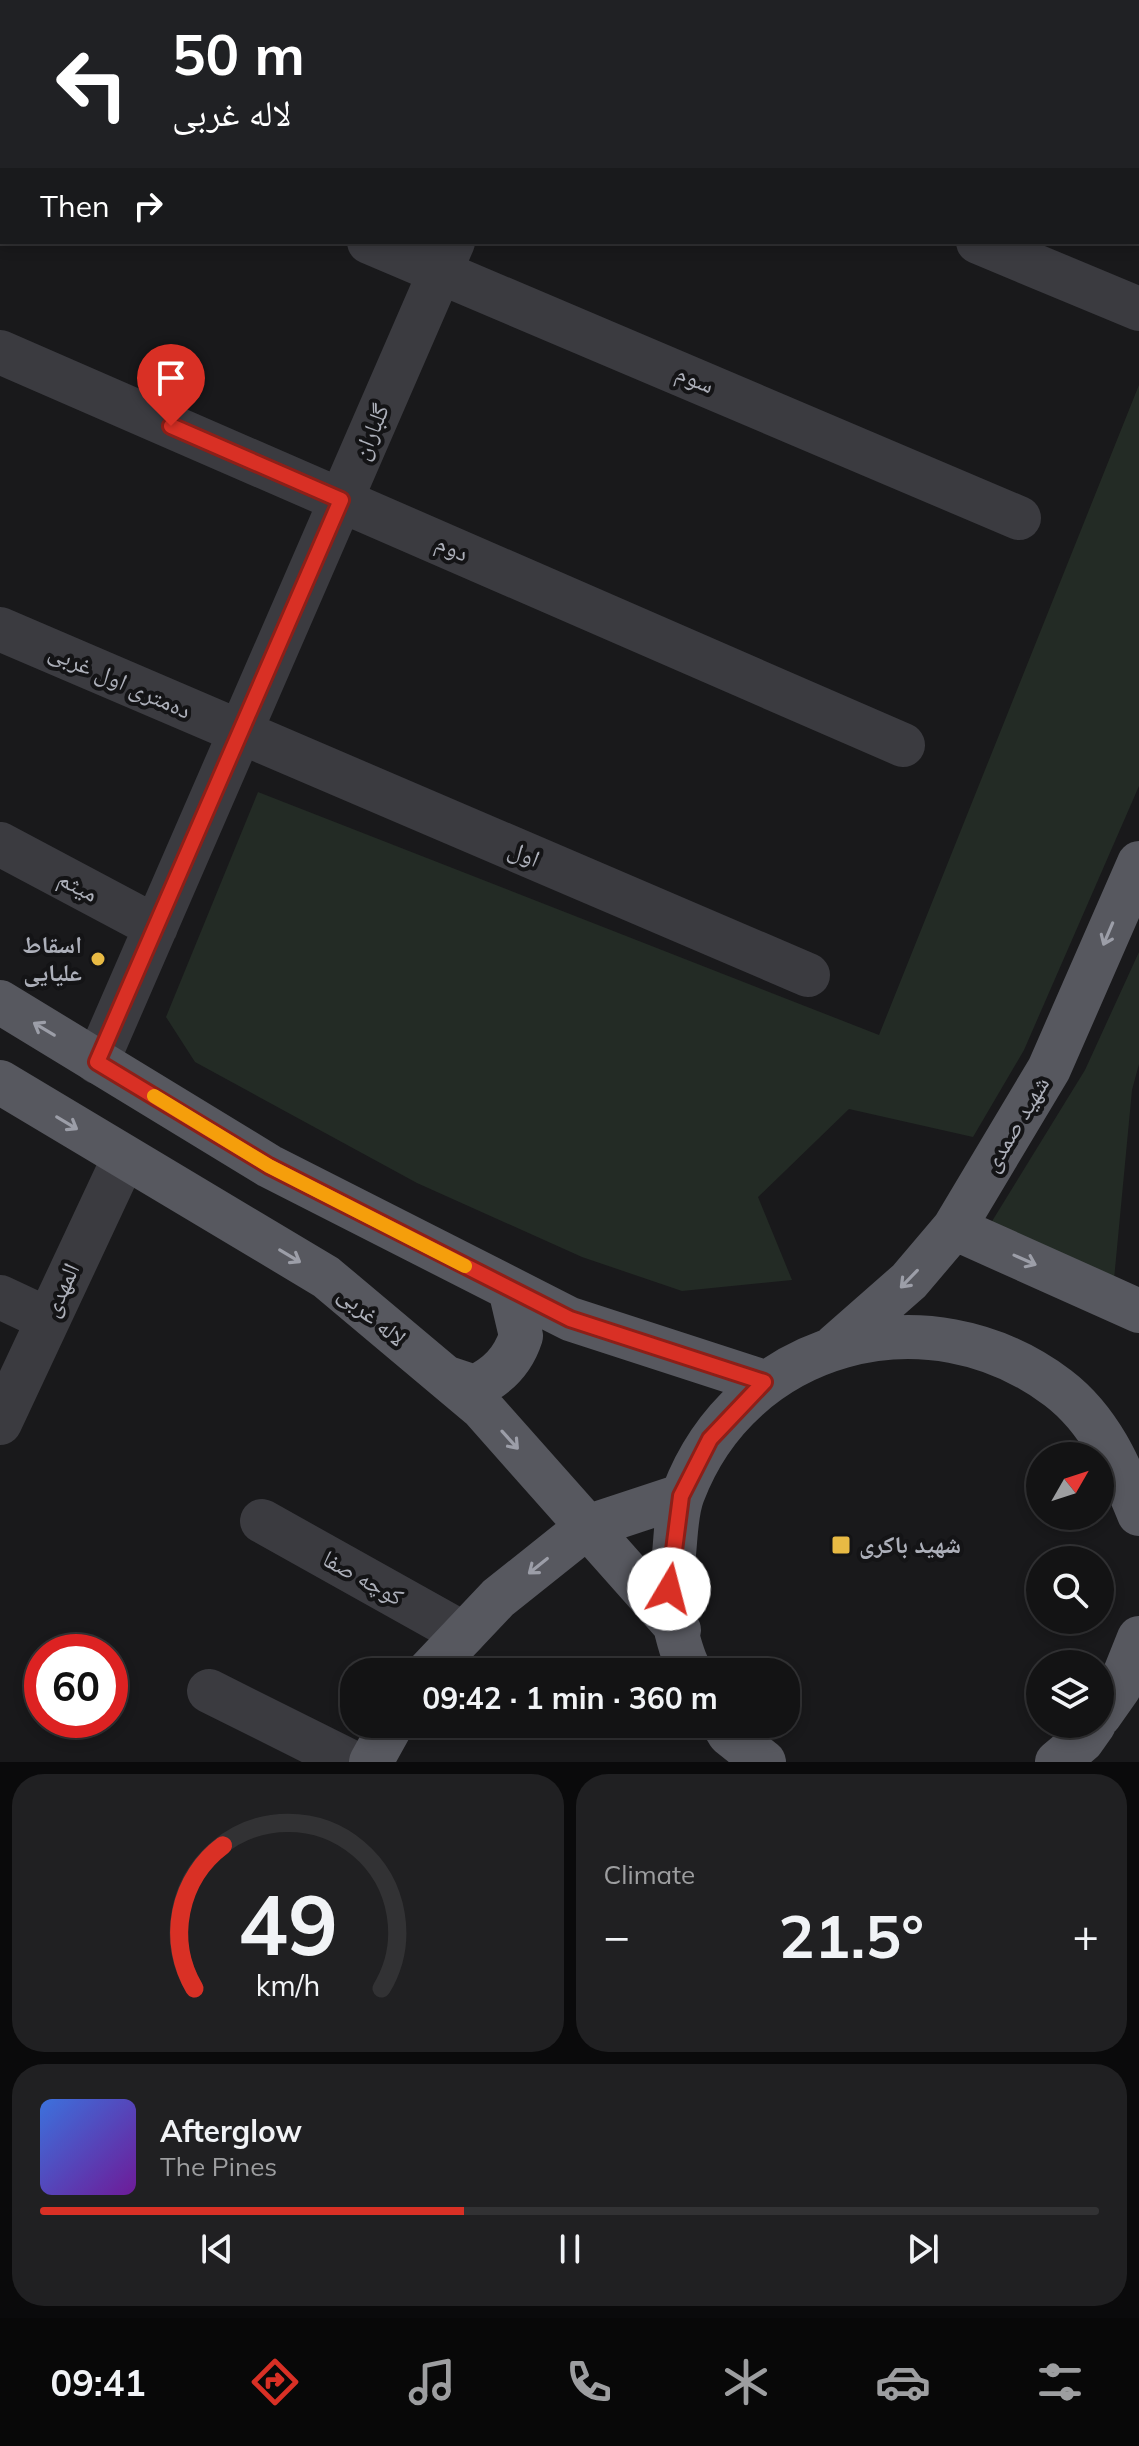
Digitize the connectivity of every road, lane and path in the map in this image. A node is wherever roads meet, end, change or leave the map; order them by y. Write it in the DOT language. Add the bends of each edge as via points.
graph roads {
  1 [pos="380,244"];
  2 [pos="983,244"];
  3 [pos="447,256"];
  4 [pos="1139,309"];
  5 [pos="0,352"];
  6 [pos="341,500"];
  7 [pos="1019,518"];
  8 [pos="0,629"];
  9 [pos="240,734"];
  10 [pos="903,745"];
  11 [pos="0,844"];
  12 [pos="1139,863"];
  13 [pos="156,927"];
  14 [pos="808,975"];
  15 [pos="0,1002"];
  16 [pos="97,1062"];
  17 [pos="0,1082"];
  18 [pos="124,1158"];
  19 [pos="954,1228"];
  20 [pos="510,1289"];
  21 [pos="0,1297"];
  22 [pos="1139,1311"];
  23 [pos="47,1319"];
  24 [pos="835,1346"];
  25 [pos="445,1377"];
  26 [pos="764,1382"];
  27 [pos="0,1423"];
  28 [pos="681,1496"];
  29 [pos="1139,1514"];
  30 [pos="262,1521"];
  31 [pos="587,1527"];
  32 [pos="679,1630"];
  33 [pos="464,1634"];
  34 [pos="1139,1638"];
  35 [pos="441,1658"];
  36 [pos="687,1658"];
  37 [pos="209,1691"];
  38 [pos="1114,1695"];
  39 [pos="384,1738"];
  40 [pos="734,1738"];
  41 [pos="1084,1738"];
  42 [pos="351,1762"];
  43 [pos="371,1762"];
  44 [pos="764,1762"];
  45 [pos="1057,1762"];
  1 -- 3 [label="street, سوم"];
  2 -- 4 [label="street"];
  3 -- 6 [label="street, گلباران"];
  3 -- 7 [label="street, سوم"];
  5 -- 6 [label="street, دوم"];
  6 -- 9 [label="street, گلباران"];
  6 -- 10 [label="street, دوم"];
  8 -- 9 [label="street, ده‌متری اول غربی"];
  9 -- 13 [label="street, گلباران"];
  9 -- 14 [label="street, اول"];
  11 -- 13 [label="street, میثم"];
  12 -- 19 [label="main road, شهید صمدی, one-way" via="1049,1069"];
  13 -- 16 [label="street, گلباران"];
  16 -- 15 [label="main road, one-way"];
  16 -- 20 [label="main road" via="269,1166"];
  17 -- 18 [label="main road, لاله غربی, one-way"];
  18 -- 23 [label="street, المهدی"];
  18 -- 25 [label="main road, لاله غربی, one-way" via="326,1277"];
  19 -- 22 [label="main road, one-way"];
  19 -- 24 [label="main road, شهید صمدی, one-way" via="909,1281"];
  20 -- 25 [label="main road" via="521,1336 505,1366 475,1387"];
  20 -- 26 [label="main road" via="570,1319"];
  21 -- 23 [label="street"];
  23 -- 27 [label="street, المهدی"];
  24 -- 26 [label="main road"];
  24 -- 29 [label="main road" via="913,1335 990,1349 1059,1389 1112,1448"];
  25 -- 31 [label="main road, لاله غربی, one-way" via="482,1408"];
  26 -- 28 [label="main road" via="710,1439"];
  28 -- 31 [label="main road"];
  28 -- 32 [label="main road" via="669,1589"];
  30 -- 33 [label="street, کوچه صفا"];
  31 -- 32 [label="main road, لاله غربی"];
  31 -- 33 [label="main road, one-way" via="498,1598"];
  32 -- 36 [label="main road"];
  33 -- 35 [label="main road"];
  34 -- 38 [label="main road"];
  37 -- 42 [label="street"];
  39 -- 43 [label="main road"];
  40 -- 44 [label="main road"];
  41 -- 45 [label="main road"];
}
